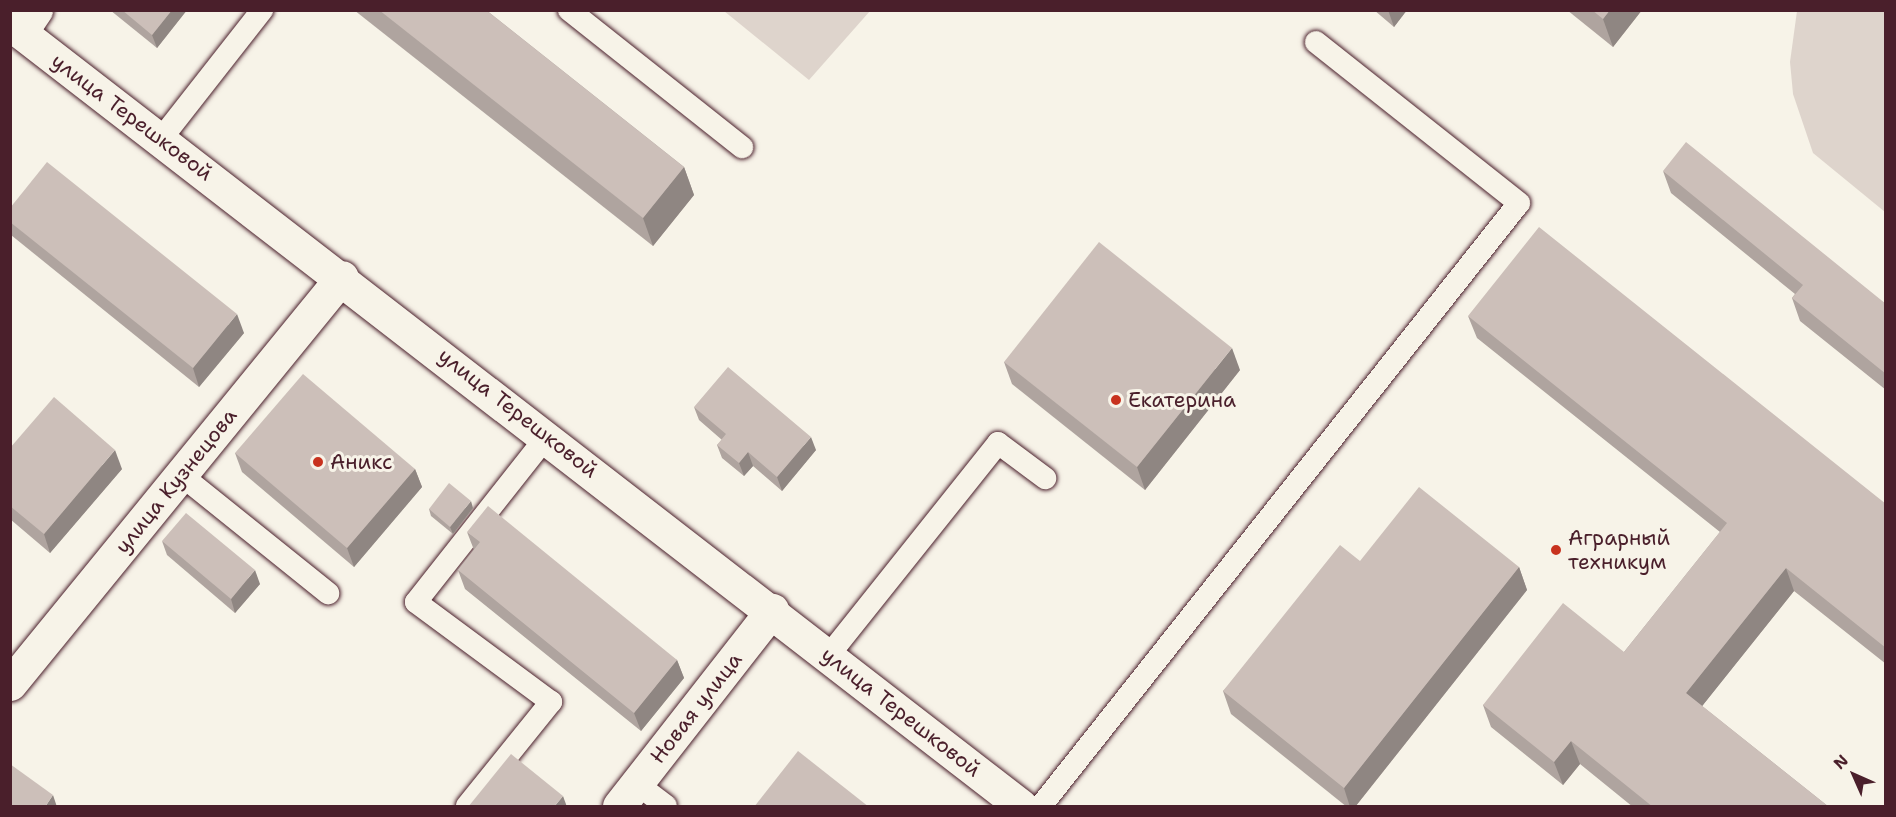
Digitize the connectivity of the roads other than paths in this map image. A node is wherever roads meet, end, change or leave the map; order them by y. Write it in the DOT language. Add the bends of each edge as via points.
graph roads {
  1 [pos="262,10"];
  2 [pos="569,10"];
  3 [pos="22,22"];
  4 [pos="1316,42"];
  5 [pos="161,139"];
  6 [pos="742,147"];
  7 [pos="342,277"];
  8 [pos="547,436"];
  9 [pos="181,475"];
  10 [pos="1045,478"];
  11 [pos="328,593"];
  12 [pos="772,610"];
  13 [pos="829,655"];
  14 [pos="10,684"];
  15 [pos="628,795"];
  16 [pos="467,807"];
  17 [pos="666,807"];
  18 [pos="1021,807"];
  19 [pos="1041,807"];
  1 -- 5 [label="lane"];
  2 -- 6 [label="lane"];
  3 -- 5 [label="main road, улица Терешковой"];
  4 -- 19 [label="lane" via="1519,202"];
  5 -- 7 [label="main road, улица Терешковой"];
  7 -- 8 [label="main road, улица Терешковой"];
  7 -- 9 [label="main road, улица Кузнецова"];
  8 -- 12 [label="main road, улица Терешковой"];
  8 -- 16 [label="lane" via="416,602 552,702"];
  9 -- 11 [label="lane"];
  9 -- 14 [label="main road, улица Кузнецова"];
  10 -- 13 [label="lane" via="998,443"];
  12 -- 13 [label="main road, улица Терешковой"];
  12 -- 15 [label="main road, Новая улица"];
  13 -- 18 [label="main road, улица Терешковой"];
  15 -- 17 [label="lane"];
}
